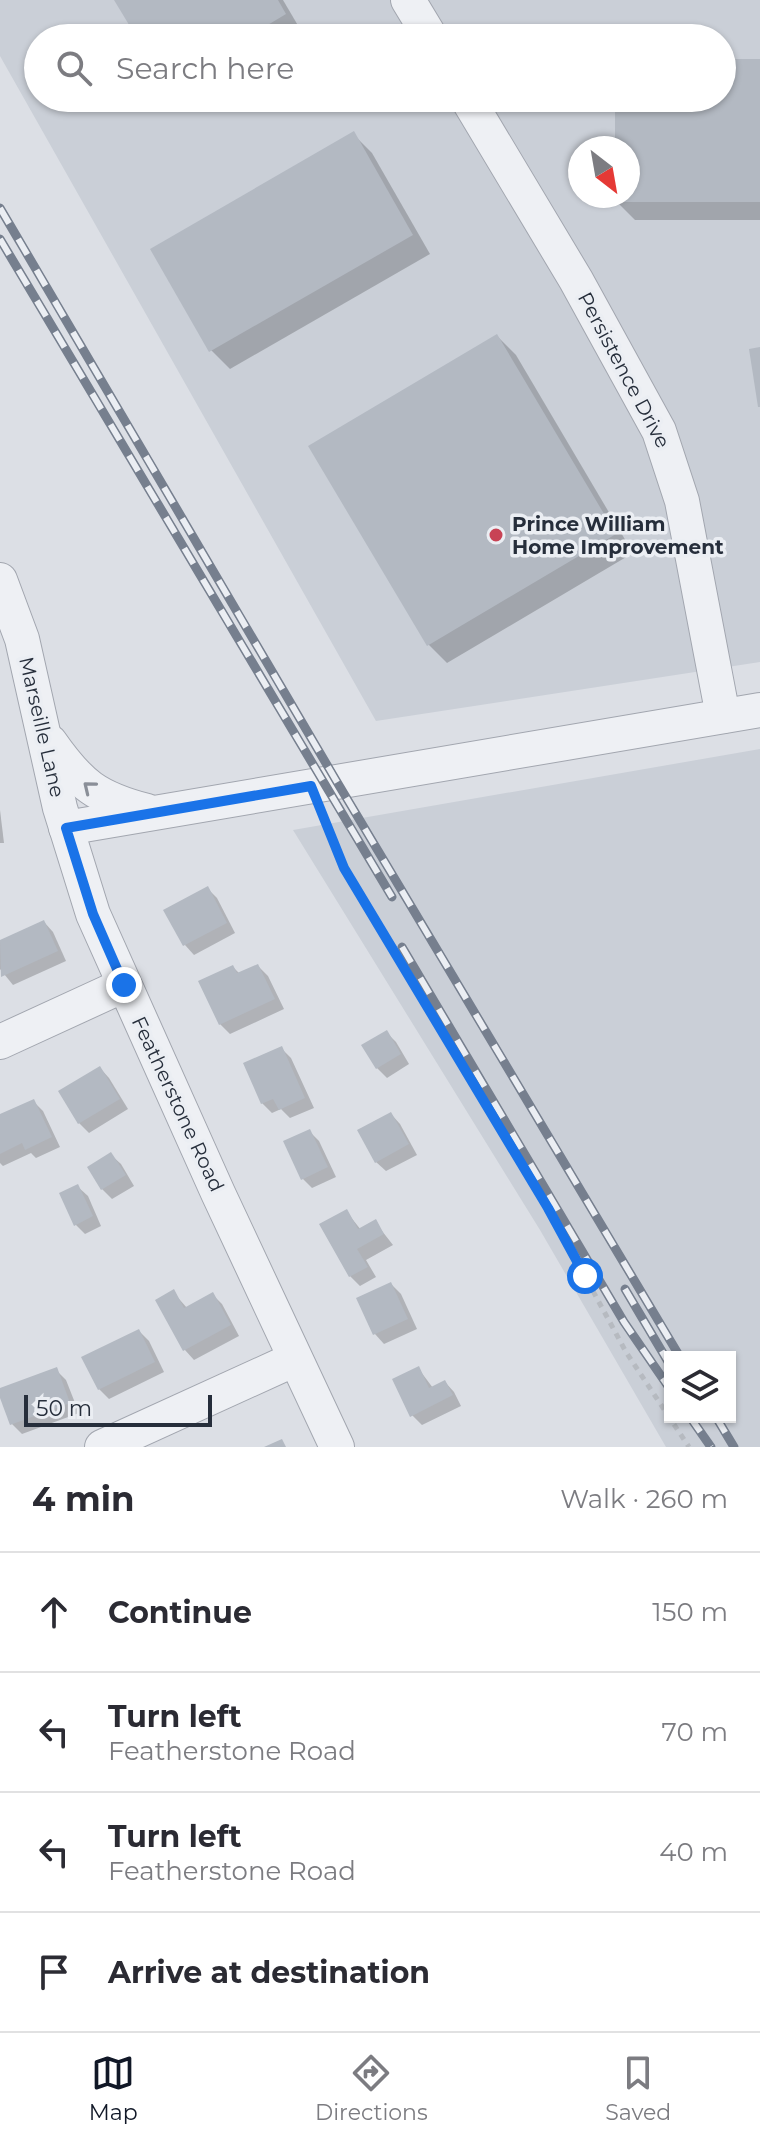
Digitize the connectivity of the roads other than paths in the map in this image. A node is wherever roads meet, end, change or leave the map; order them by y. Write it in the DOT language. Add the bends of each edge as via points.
graph roads {
  1 [pos="408,0"];
  2 [pos="423,24"];
  3 [pos="475,112"];
  4 [pos="0,580"];
  5 [pos="760,710"];
  6 [pos="723,716"];
  7 [pos="43,732"];
  8 [pos="155,813"];
  9 [pos="66,828"];
  10 [pos="124,985"];
  11 [pos="0,1042"];
  12 [pos="295,1359"];
  13 [pos="102,1447"];
  14 [pos="337,1447"];
  1 -- 2 [label="street"];
  3 -- 6 [label="street, Persistence Drive" via="636,385 662,439 682,501"];
  4 -- 7 [label="street, Marseille Lane" via="22,639"];
  5 -- 6 [label="street"];
  6 -- 8 [label="street"];
  8 -- 7 [label="street, one-way" via="96,793 72,772"];
  7 -- 9 [label="street, Marseille Lane"];
  8 -- 9 [label="street"];
  9 -- 10 [label="street, Featherstone Road" via="93,914"];
  10 -- 11 [label="street"];
  10 -- 12 [label="street, Featherstone Road"];
  12 -- 13 [label="street"];
  12 -- 14 [label="street, Featherstone Road"];
}
